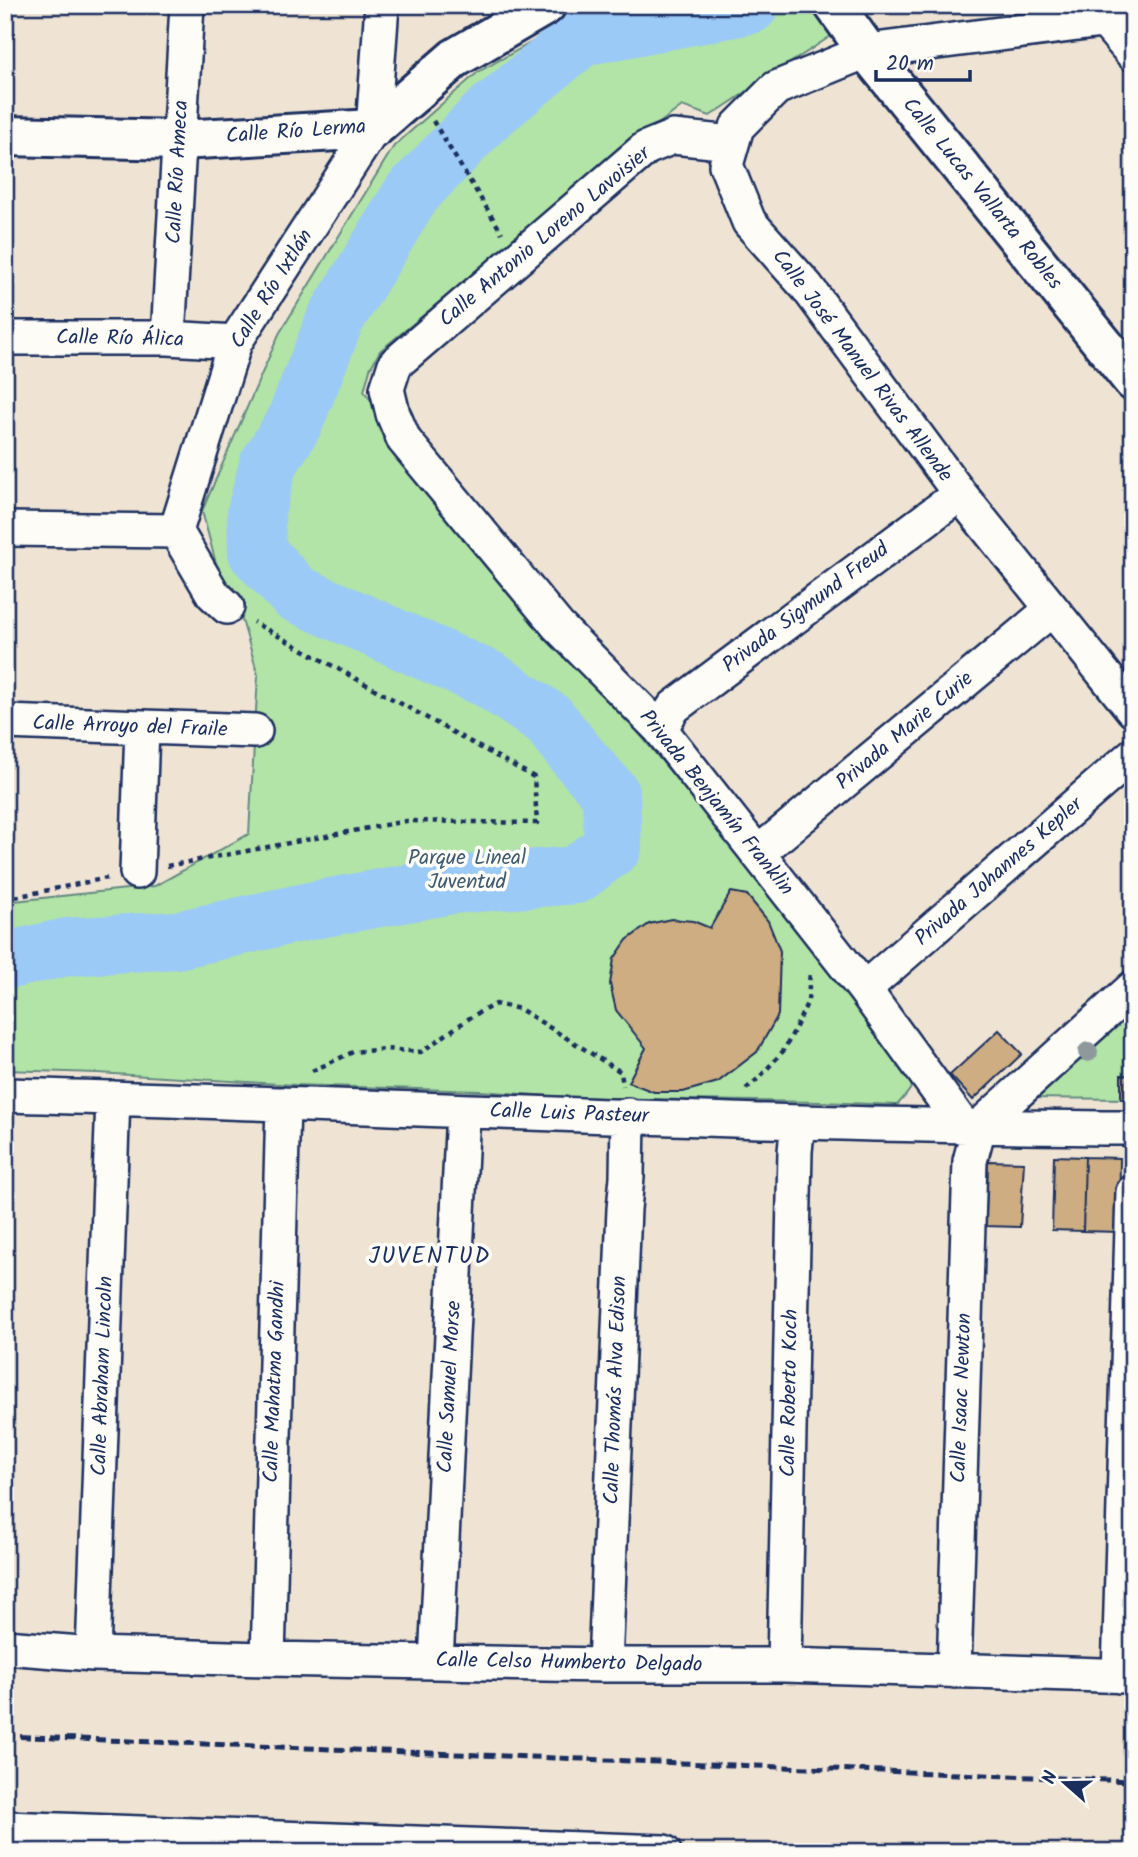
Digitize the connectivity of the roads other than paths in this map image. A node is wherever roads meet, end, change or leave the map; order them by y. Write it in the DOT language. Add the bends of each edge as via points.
graph roads {
  1 [pos="187,5"];
  2 [pos="382,5"];
  3 [pos="546,5"];
  4 [pos="834,5"];
  5 [pos="1119,19"];
  6 [pos="867,51"];
  7 [pos="1133,54"];
  8 [pos="373,129"];
  9 [pos="5,136"];
  10 [pos="180,140"];
  11 [pos="732,143"];
  12 [pos="5,338"];
  13 [pos="168,338"];
  14 [pos="235,342"];
  15 [pos="1133,381"];
  16 [pos="387,389"];
  17 [pos="960,494"];
  18 [pos="5,529"];
  19 [pos="176,531"];
  20 [pos="227,607"];
  21 [pos="1052,609"];
  22 [pos="1133,710"];
  23 [pos="5,722"];
  24 [pos="142,728"];
  25 [pos="660,729"];
  26 [pos="256,732"];
  27 [pos="1133,755"];
  28 [pos="758,853"];
  29 [pos="137,872"];
  30 [pos="1133,988"];
  31 [pos="864,989"];
  32 [pos="5,1095"];
  33 [pos="113,1098"];
  34 [pos="625,1101"];
  35 [pos="283,1104"];
  36 [pos="463,1111"];
  37 [pos="798,1122"];
  38 [pos="972,1127"];
  39 [pos="1133,1128"];
  40 [pos="1133,1192"];
  41 [pos="5,1647"];
  42 [pos="93,1654"];
  43 [pos="268,1660"];
  44 [pos="436,1662"];
  45 [pos="605,1665"];
  46 [pos="784,1665"];
  47 [pos="954,1671"];
  48 [pos="1126,1676"];
  49 [pos="5,1828"];
  50 [pos="664,1852"];
  1 -- 10 [label="street, Calle Río Ameca"];
  2 -- 8 [label="street, Calle Río Ixtlán"];
  3 -- 8 [label="street, Calle Río Lerma" via="455,58"];
  4 -- 6 [label="street, Calle Lucas Vallarta Robles"];
  5 -- 6 [label="street, Calle José Manuel Rivas Allende"];
  5 -- 7 [label="street"];
  6 -- 11 [label="street, Calle José Manuel Rivas Allende" via="776,88 737,127"];
  6 -- 15 [label="street, Calle Lucas Vallarta Robles"];
  8 -- 10 [label="street, Calle Río Lerma"];
  8 -- 14 [label="street, Calle Río Ixtlán"];
  9 -- 10 [label="street, Calle Río Lerma"];
  10 -- 13 [label="street, Calle Río Ameca"];
  11 -- 16 [label="street, Calle Antonio Loreno Lavoisier" via="673,137 646,148 395,364"];
  11 -- 17 [label="street, Calle José Manuel Rivas Allende" via="726,165 749,222 807,287"];
  12 -- 13 [label="street, Calle Río Álica"];
  13 -- 14 [label="street, Calle Río Álica"];
  14 -- 19 [label="street, Calle Río Ixtlán"];
  16 -- 25 [label="street, Privada Benjamín Franklin" via="404,440 558,626"];
  17 -- 21 [label="street, Calle José Manuel Rivas Allende"];
  17 -- 25 [label="street, Privada Sigmund Freud" via="674,707"];
  18 -- 19 [label="street"];
  19 -- 20 [label="street" via="214,594"];
  21 -- 22 [label="street, Calle José Manuel Rivas Allende"];
  21 -- 28 [label="street, Privada Marie Curie"];
  23 -- 24 [label="street, Calle Arroyo del Fraile"];
  24 -- 26 [label="street, Calle Arroyo del Fraile"];
  24 -- 29 [label="street"];
  25 -- 28 [label="street, Privada Benjamín Franklin"];
  27 -- 31 [label="street, Privada Johannes Kepler"];
  28 -- 31 [label="street, Privada Benjamín Franklin"];
  30 -- 38 [label="street"];
  31 -- 38 [label="street, Privada Benjamín Franklin"];
  32 -- 33 [label="street, Calle Luis Pasteur"];
  33 -- 35 [label="street, Calle Luis Pasteur"];
  33 -- 42 [label="street, Calle Abraham Lincoln"];
  34 -- 36 [label="street, Calle Luis Pasteur"];
  34 -- 37 [label="street, Calle Luis Pasteur"];
  34 -- 45 [label="street, Calle Thomás Alva Edison" via="627,1177"];
  35 -- 36 [label="street, Calle Luis Pasteur"];
  35 -- 43 [label="street, Calle Mahatma Gandhi"];
  36 -- 44 [label="street, Calle Samuel Morse"];
  37 -- 38 [label="street, Calle Luis Pasteur"];
  37 -- 46 [label="street, Calle Roberto Koch"];
  38 -- 39 [label="street, Calle Luis Pasteur"];
  38 -- 47 [label="street, Calle Isaac Newton"];
  40 -- 48 [label="street"];
  41 -- 42 [label="street, Calle Celso Humberto Delgado"];
  42 -- 43 [label="street, Calle Celso Humberto Delgado"];
  43 -- 44 [label="street, Calle Celso Humberto Delgado"];
  44 -- 45 [label="street, Calle Celso Humberto Delgado"];
  45 -- 46 [label="street, Calle Celso Humberto Delgado"];
  46 -- 47 [label="street, Calle Celso Humberto Delgado"];
  47 -- 48 [label="street, Calle Celso Humberto Delgado"];
  49 -- 50 [label="street"];
}
